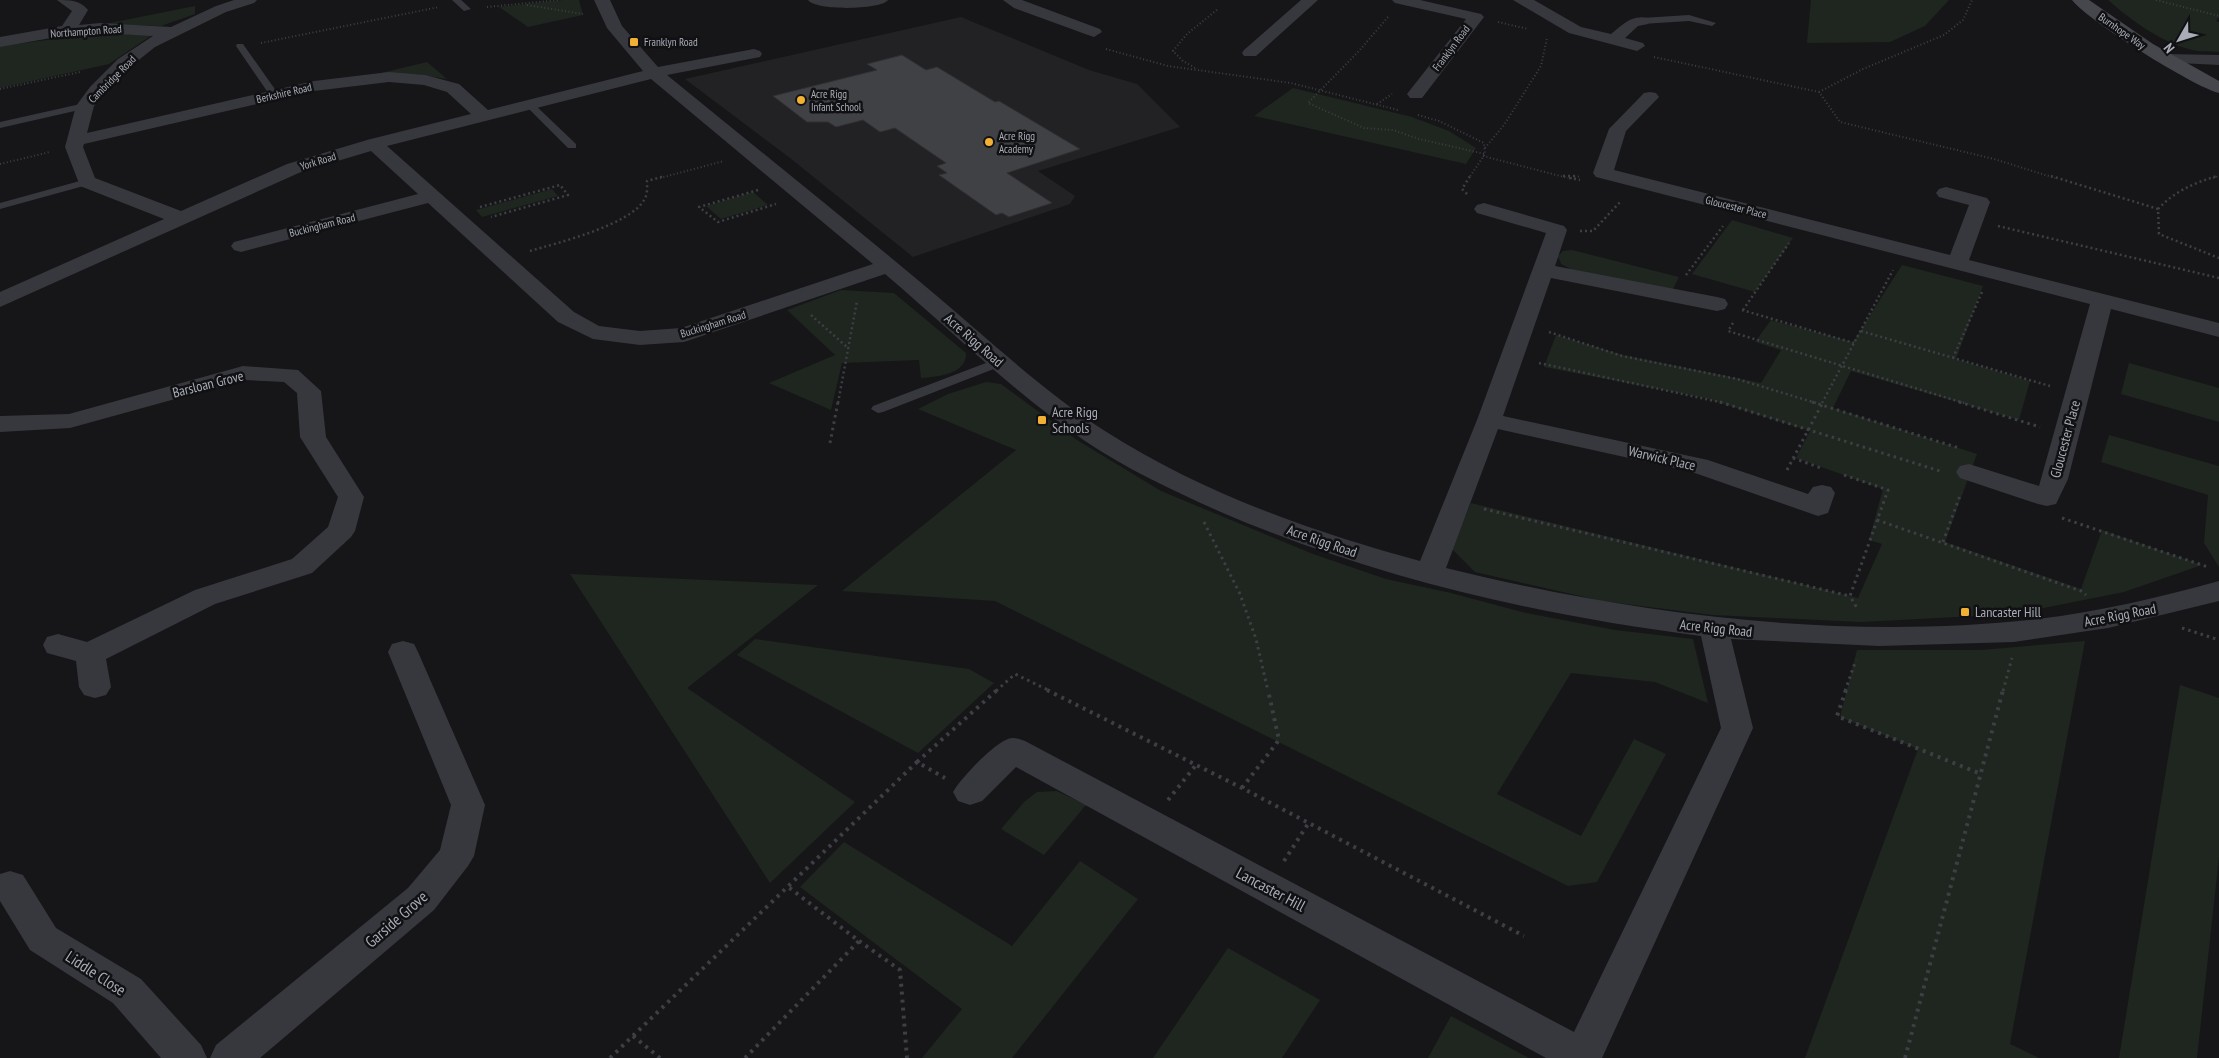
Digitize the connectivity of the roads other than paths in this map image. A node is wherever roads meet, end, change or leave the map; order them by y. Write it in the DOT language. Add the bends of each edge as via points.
graph roads {
  1 [pos="65,0"];
  2 [pos="249,0"];
  3 [pos="816,0"];
  4 [pos="880,0"];
  5 [pos="1011,0"];
  6 [pos="1310,0"];
  7 [pos="1401,0"];
  8 [pos="1521,0"];
  9 [pos="2080,0"];
  10 [pos="458,1"];
  11 [pos="619,1"];
  12 [pos="602,2"];
  13 [pos="467,9"];
  14 [pos="1642,21"];
  15 [pos="1712,23"];
  16 [pos="68,30"];
  17 [pos="172,32"];
  18 [pos="1094,32"];
  19 [pos="1614,40"];
  20 [pos="0,42"];
  21 [pos="240,46"];
  22 [pos="1636,46"];
  23 [pos="1250,52"];
  24 [pos="754,54"];
  25 [pos="2165,59"];
  26 [pos="2219,60"];
  27 [pos="655,74"];
  28 [pos="2219,88"];
  29 [pos="1416,94"];
  30 [pos="274,95"];
  31 [pos="1650,97"];
  32 [pos="530,105"];
  33 [pos="85,106"];
  34 [pos="484,116"];
  35 [pos="0,125"];
  36 [pos="74,144"];
  37 [pos="374,144"];
  38 [pos="572,146"];
  39 [pos="88,182"];
  40 [pos="1946,193"];
  41 [pos="432,196"];
  42 [pos="0,206"];
  43 [pos="1484,209"];
  44 [pos="183,219"];
  45 [pos="241,246"];
  46 [pos="1958,263"];
  47 [pos="887,266"];
  48 [pos="1543,270"];
  49 [pos="0,300"];
  50 [pos="2102,300"];
  51 [pos="1717,304"];
  52 [pos="2219,330"];
  53 [pos="999,362"];
  54 [pos="878,409"];
  55 [pos="1489,420"];
  56 [pos="0,424"];
  57 [pos="1968,476"];
  58 [pos="1829,479"];
  59 [pos="1429,574"];
  60 [pos="2218,580"];
  61 [pos="1714,629"];
  62 [pos="58,645"];
  63 [pos="403,652"];
  64 [pos="90,654"];
  65 [pos="95,687"];
  66 [pos="970,792"];
  67 [pos="10,886"];
  68 [pos="1584,1057"];
  69 [pos="188,1058"];
  70 [pos="230,1058"];
  1 -- 16 [label="street" via="80,10"];
  2 -- 17 [label="street, Cambridge Road"];
  3 -- 4 [label="street" via="829,4"];
  5 -- 18 [label="street"];
  6 -- 23 [label="street"];
  7 -- 29 [label="street, Franklyn Road" via="1476,17"];
  8 -- 19 [label="street" via="1575,30"];
  9 -- 25 [label="main road, Burnhope Way" via="2123,33"];
  10 -- 13 [label="lane"];
  11 -- 12 [label="street"];
  12 -- 27 [label="street, Acre Rigg Road" via="615,28"];
  14 -- 15 [label="lane" via="1689,18"];
  14 -- 19 [label="street" via="1633,23"];
  16 -- 17 [label="street, Northampton Road" via="134,28"];
  16 -- 20 [label="street, Northampton Road"];
  17 -- 33 [label="street, Cambridge Road" via="124,63"];
  19 -- 22 [label="street"];
  21 -- 30 [label="lane"];
  24 -- 27 [label="street, York Road"];
  25 -- 26 [label="street"];
  25 -- 28 [label="main road, Burnhope Way"];
  27 -- 32 [label="street, York Road"];
  27 -- 47 [label="street, Acre Rigg Road"];
  30 -- 34 [label="street, Berkshire Road" via="346,81 425,80 452,88"];
  30 -- 36 [label="street, Berkshire Road"];
  31 -- 46 [label="street, Gloucester Place" via="1618,129 1604,173"];
  32 -- 34 [label="street, York Road"];
  32 -- 38 [label="lane"];
  33 -- 35 [label="lane"];
  33 -- 36 [label="street, Cambridge Road"];
  34 -- 37 [label="street, York Road"];
  36 -- 39 [label="street"];
  37 -- 41 [label="street, Buckingham Road"];
  37 -- 44 [label="street, York Road" via="294,168"];
  39 -- 42 [label="lane"];
  39 -- 44 [label="street"];
  40 -- 46 [label="street" via="1980,202"];
  41 -- 45 [label="street, Buckingham Road"];
  41 -- 47 [label="street, Buckingham Road" via="566,317 593,332 640,338 684,335"];
  43 -- 48 [label="street" via="1557,230"];
  44 -- 49 [label="street, York Road"];
  46 -- 50 [label="street, Gloucester Place"];
  47 -- 53 [label="street, Acre Rigg Road"];
  48 -- 51 [label="street"];
  48 -- 55 [label="street"];
  50 -- 52 [label="street, Gloucester Place"];
  50 -- 57 [label="street, Gloucester Place" via="2047,498"];
  53 -- 54 [label="lane"];
  53 -- 59 [label="street, Acre Rigg Road" via="1118,450 1207,496 1289,530"];
  55 -- 58 [label="street, Warwick Place" via="1698,466 1818,507"];
  55 -- 59 [label="street"];
  56 -- 64 [label="street, Barsloan Grove" via="70,421 243,373 290,375 309,391 312,437 351,497 341,531 302,566 205,597"];
  59 -- 61 [label="street, Acre Rigg Road" via="1553,604"];
  60 -- 61 [label="street, Acre Rigg Road" via="2168,605 2109,617 2038,629 1870,648 1805,635"];
  61 -- 68 [label="street, Lancaster Hill" via="1737,728"];
  62 -- 64 [label="street"];
  63 -- 70 [label="street, Garside Grove" via="468,805 456,856 421,899"];
  64 -- 65 [label="street"];
  66 -- 68 [label="street, Lancaster Hill" via="1013,750"];
  67 -- 69 [label="street, Liddle Close" via="43,938 127,991"];
}
